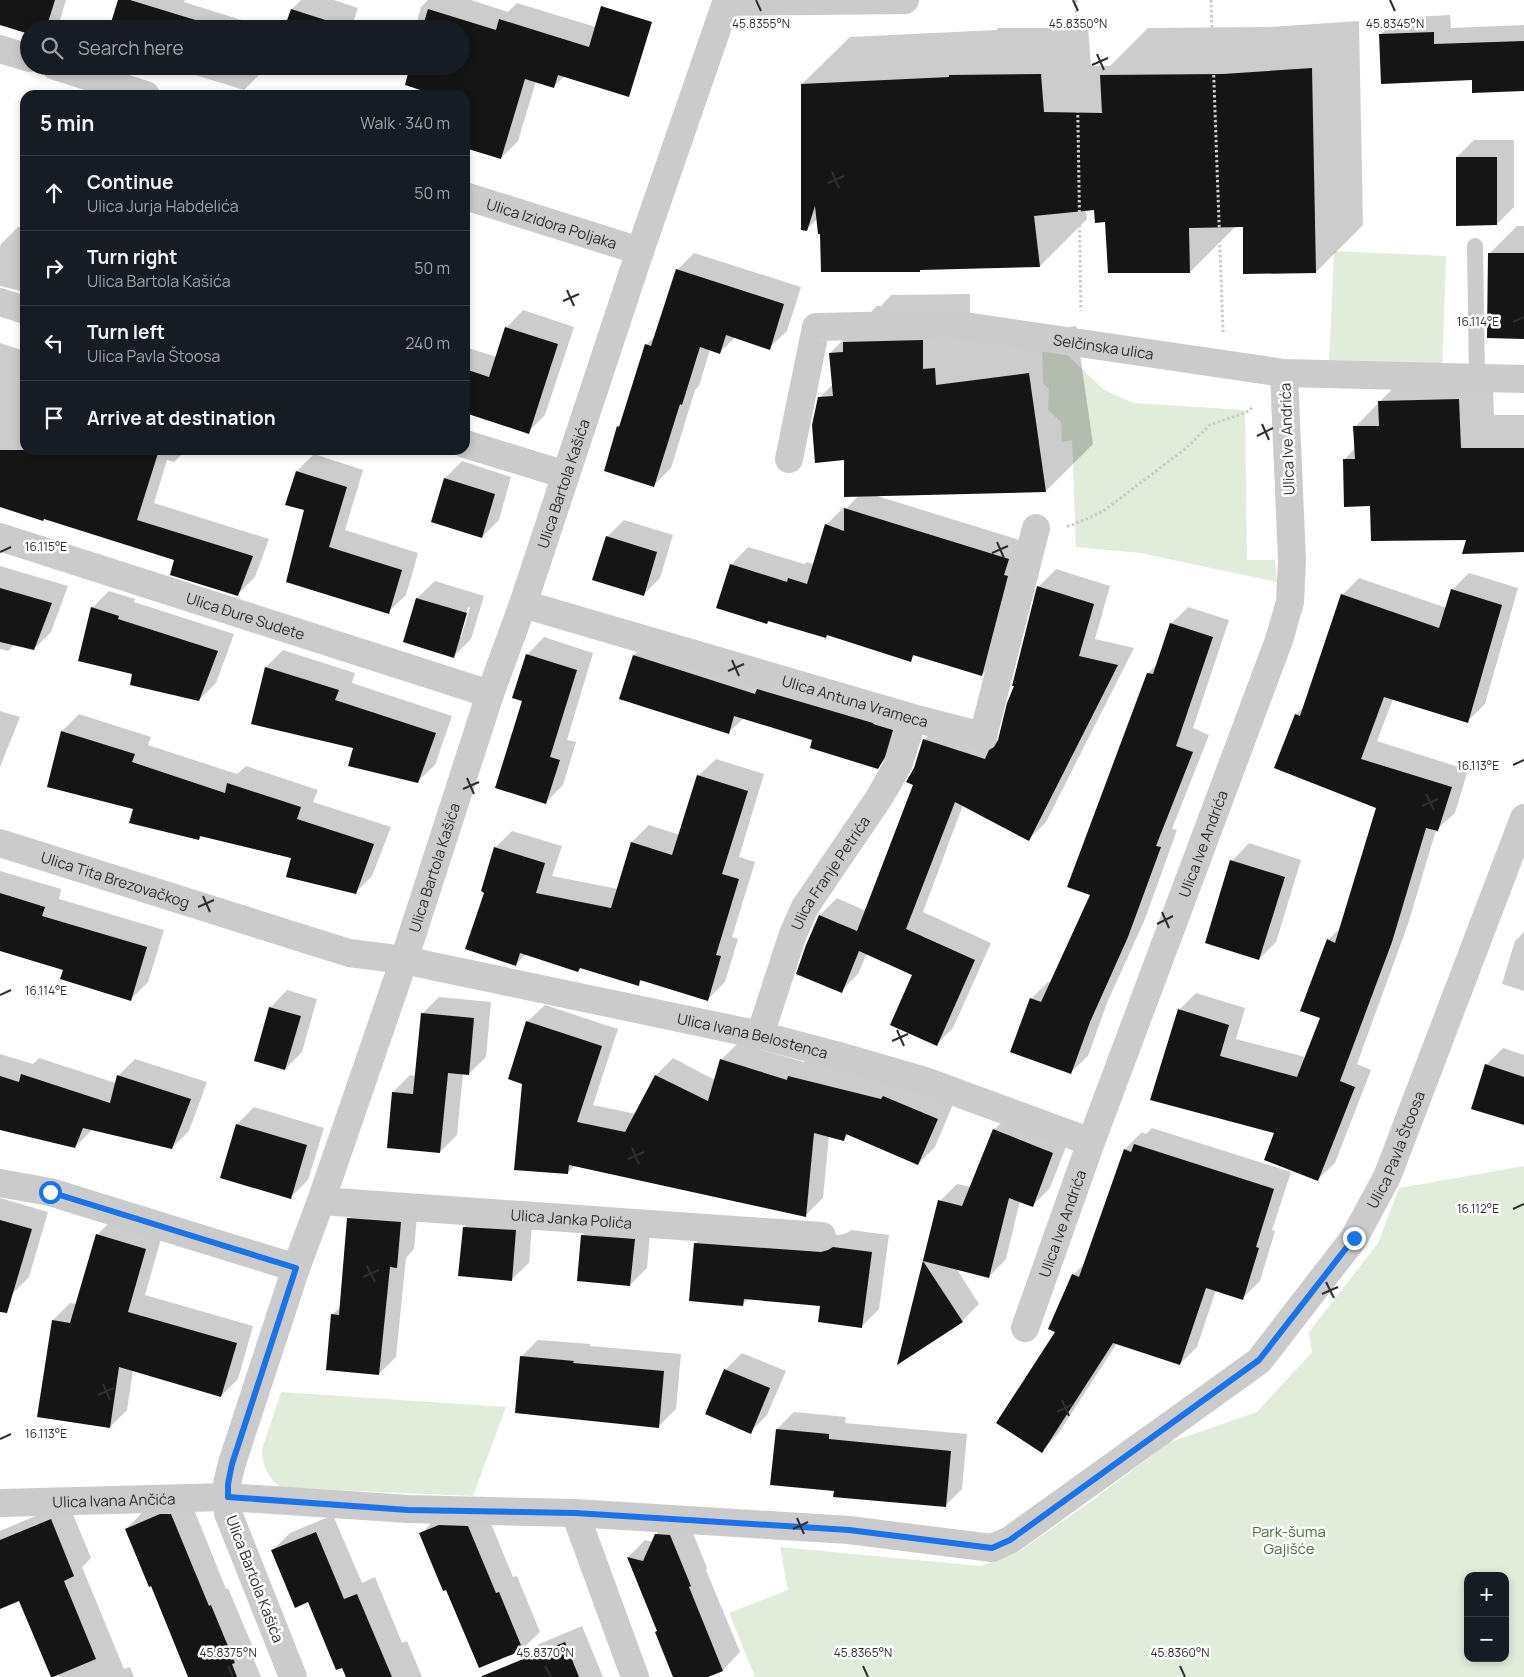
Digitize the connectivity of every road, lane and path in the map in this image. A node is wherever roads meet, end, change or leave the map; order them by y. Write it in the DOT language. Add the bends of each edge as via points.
graph roads {
  1 [pos="905,0"];
  2 [pos="1076,0"];
  3 [pos="1211,0"];
  4 [pos="727,1"];
  5 [pos="0,49"];
  6 [pos="20,55"];
  7 [pos="83,75"];
  8 [pos="130,90"];
  9 [pos="470,198"];
  10 [pos="1475,246"];
  11 [pos="640,251"];
  12 [pos="0,302"];
  13 [pos="20,308"];
  14 [pos="1082,344"];
  15 [pos="1224,365"];
  16 [pos="1284,374"];
  17 [pos="1477,378"];
  18 [pos="1524,379"];
  19 [pos="470,446"];
  20 [pos="789,459"];
  21 [pos="566,475"];
  22 [pos="1036,528"];
  23 [pos="0,537"];
  24 [pos="523,604"];
  25 [pos="490,694"];
  26 [pos="913,718"];
  27 [pos="1524,818"];
  28 [pos="0,843"];
  29 [pos="404,960"];
  30 [pos="760,1035"];
  31 [pos="1091,1142"];
  32 [pos="0,1183"];
  33 [pos="321,1201"];
  34 [pos="822,1236"];
  35 [pos="296,1268"];
  36 [pos="1025,1328"];
  37 [pos="228,1497"];
  38 [pos="0,1503"];
  39 [pos="575,1513"];
  40 [pos="293,1677"];
  41 [pos="635,1677"];
  1 -- 4 [label="street"];
  2 -- 14 [label="path"];
  3 -- 15 [label="path"];
  4 -- 11 [label="street, Ulica Bartola Kašića"];
  5 -- 6 [label="street"];
  7 -- 8 [label="street"];
  9 -- 11 [label="street, Ulica Izidora Poljaka"];
  10 -- 17 [label="lane"];
  11 -- 21 [label="street, Ulica Bartola Kašića"];
  12 -- 13 [label="street"];
  14 -- 15 [label="street, Selčinska ulica"];
  14 -- 20 [label="street, Selčinska ulica" via="951,324 816,327"];
  15 -- 16 [label="street, Selčinska ulica"];
  16 -- 17 [label="street, Selčinska ulica"];
  16 -- 22 [label="path" via="1249,411 1210,425 1185,449 1102,512 1070,526"];
  16 -- 31 [label="street, Ulica Ive Andrića" via="1292,561 1290,602 1279,640"];
  17 -- 18 [label="street, Selčinska ulica"];
  19 -- 21 [label="street"];
  21 -- 24 [label="street, Ulica Bartola Kašića"];
  22 -- 26 [label="street, Ulica Antuna Vrameca" via="983,736"];
  23 -- 25 [label="street, Ulica Đure Sudete"];
  24 -- 25 [label="street, Ulica Bartola Kašića"];
  24 -- 26 [label="street, Ulica Antuna Vrameca"];
  25 -- 29 [label="street, Ulica Bartola Kašića"];
  26 -- 30 [label="street, Ulica Franje Petrića" via="899,763 879,798 805,907"];
  27 -- 39 [label="street, Ulica Pavla Štoosa" via="1387,1177 1354,1238 1259,1360 1010,1540 992,1548 849,1530"];
  28 -- 29 [label="street, Ulica Tita Brezovačkog" via="349,953"];
  29 -- 30 [label="street, Ulica Ivana Belostenca"];
  29 -- 33 [label="street, Ulica Bartola Kašića"];
  30 -- 31 [label="street, Ulica Ivana Belostenca" via="925,1081"];
  31 -- 36 [label="street, Ulica Ive Andrića"];
  32 -- 35 [label="street" via="50,1192"];
  33 -- 34 [label="street, Ulica Janka Polića"];
  33 -- 35 [label="street, Ulica Bartola Kašića"];
  35 -- 37 [label="street, Ulica Bartola Kašića" via="232,1464"];
  37 -- 38 [label="street, Ulica Ivana Ančića"];
  37 -- 39 [label="street, Ulica Pavla Štoosa" via="408,1510"];
  37 -- 40 [label="street, Ulica Bartola Kašića" via="228,1514 235,1534"];
  39 -- 41 [label="street"];
}
